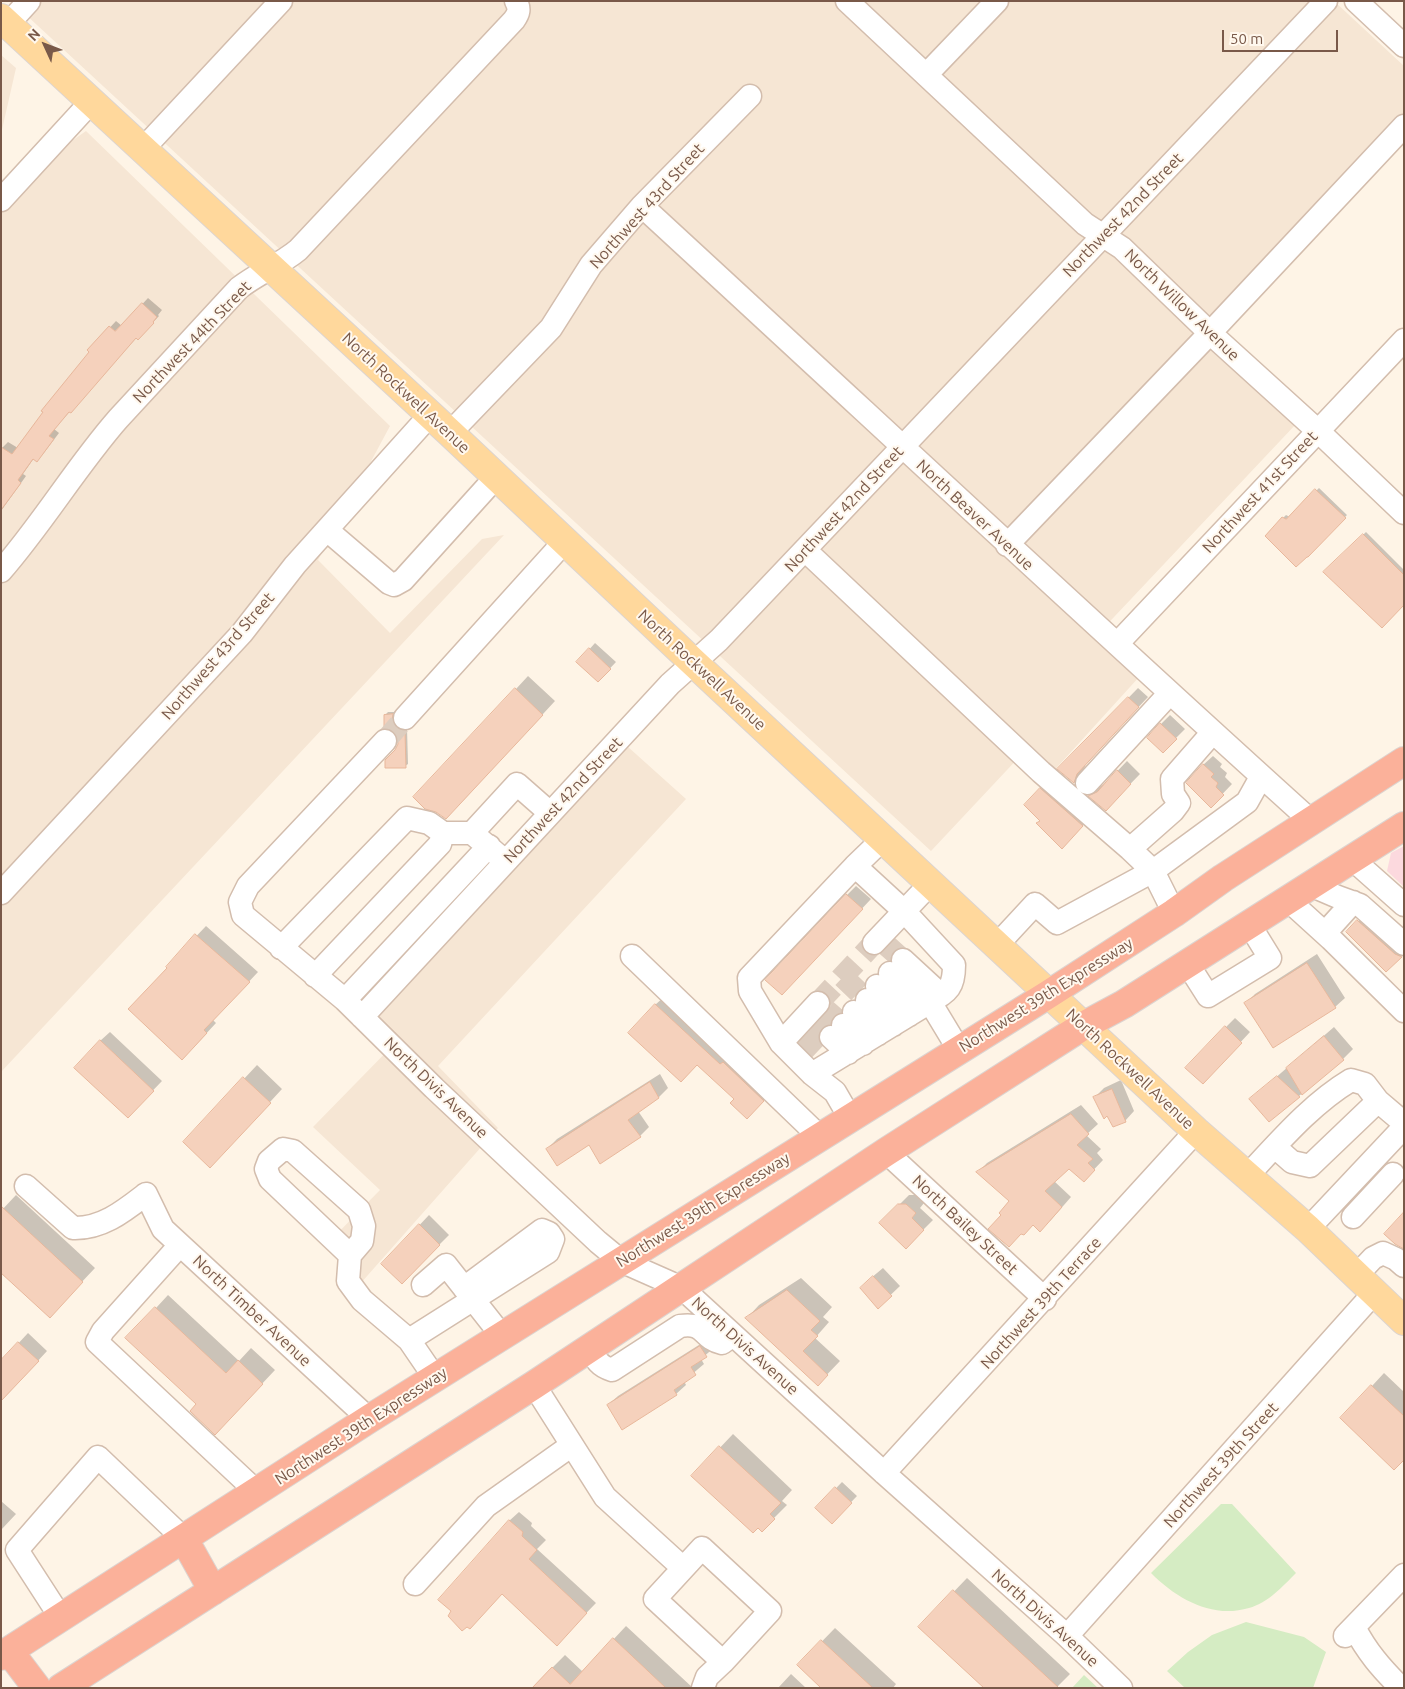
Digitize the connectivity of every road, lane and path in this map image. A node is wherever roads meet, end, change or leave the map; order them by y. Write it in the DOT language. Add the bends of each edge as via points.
graph roads {
  1 [pos="29,1"];
  2 [pos="281,1"];
  3 [pos="516,1"];
  4 [pos="847,1"];
  5 [pos="997,1"];
  6 [pos="1326,1"];
  7 [pos="1356,1"];
  8 [pos="4,21"];
  9 [pos="1404,46"];
  10 [pos="926,75"];
  11 [pos="750,96"];
  12 [pos="91,102"];
  13 [pos="1404,126"];
  14 [pos="142,150"];
  15 [pos="1,200"];
  16 [pos="642,206"];
  17 [pos="1104,236"];
  18 [pos="271,268"];
  19 [pos="1210,333"];
  20 [pos="1404,340"];
  21 [pos="430,415"];
  22 [pos="1318,431"];
  23 [pos="450,433"];
  24 [pos="903,447"];
  25 [pos="496,477"];
  26 [pos="1404,513"];
  27 [pos="327,530"];
  28 [pos="565,542"];
  29 [pos="1007,545"];
  30 [pos="805,550"];
  31 [pos="1,571"];
  32 [pos="1117,644"];
  33 [pos="694,663"];
  34 [pos="1170,693"];
  35 [pos="405,718"];
  36 [pos="1213,732"];
  37 [pos="385,741"];
  38 [pos="1404,761"];
  39 [pos="1261,777"];
  40 [pos="1086,783"];
  41 [pos="550,813"];
  42 [pos="1311,821"];
  43 [pos="1404,826"];
  44 [pos="465,836"];
  45 [pos="883,839"];
  46 [pos="1130,849"];
  47 [pos="1351,858"];
  48 [pos="506,861"];
  49 [pos="855,866"];
  50 [pos="1153,871"];
  51 [pos="931,883"];
  52 [pos="3,888"];
  53 [pos="1299,892"];
  54 [pos="1352,902"];
  55 [pos="1404,905"];
  56 [pos="904,911"];
  57 [pos="1174,913"];
  58 [pos="423,917"];
  59 [pos="1249,924"];
  60 [pos="440,932"];
  61 [pos="1325,933"];
  62 [pos="879,942"];
  63 [pos="1404,943"];
  64 [pos="997,945"];
  65 [pos="281,948"];
  66 [pos="632,956"];
  67 [pos="1187,963"];
  68 [pos="314,976"];
  69 [pos="1049,994"];
  70 [pos="345,1000"];
  71 [pos="1404,1011"];
  72 [pos="362,1017"];
  73 [pos="858,1019"];
  74 [pos="1083,1026"];
  75 [pos="959,1050"];
  76 [pos="812,1074"];
  77 [pos="1378,1101"];
  78 [pos="850,1118"];
  79 [pos="1404,1125"];
  80 [pos="1196,1131"];
  81 [pos="820,1137"];
  82 [pos="1276,1146"];
  83 [pos="886,1152"];
  84 [pos="1375,1157"];
  85 [pos="1399,1172"];
  86 [pos="1247,1176"];
  87 [pos="26,1186"];
  88 [pos="1353,1217"];
  89 [pos="1308,1230"];
  90 [pos="180,1246"];
  91 [pos="350,1255"];
  92 [pos="621,1261"];
  93 [pos="1404,1266"];
  94 [pos="423,1285"];
  95 [pos="1365,1285"];
  96 [pos="682,1288"];
  97 [pos="468,1294"];
  98 [pos="1045,1299"];
  99 [pos="1404,1321"];
  100 [pos="733,1335"];
  101 [pos="502,1336"];
  102 [pos="409,1340"];
  103 [pos="590,1348"];
  104 [pos="435,1378"];
  105 [pos="534,1385"];
  106 [pos="369,1419"];
  107 [pos="572,1445"];
  108 [pos="884,1473"];
  109 [pos="257,1492"];
  110 [pos="184,1539"];
  111 [pos="684,1568"];
  112 [pos="1404,1575"];
  113 [pos="415,1584"];
  114 [pos="213,1591"];
  115 [pos="61,1618"];
  116 [pos="1067,1636"];
  117 [pos="4,1650"];
  118 [pos="722,1662"];
  119 [pos="37,1688"];
  120 [pos="61,1688"];
  121 [pos="703,1688"];
  122 [pos="1121,1688"];
  123 [pos="1401,1688"];
  1 -- 8 [label="street"];
  2 -- 14 [label="street"];
  3 -- 18 [label="street, Northwest 44th Street" via="519,7 514,20 298,250"];
  4 -- 10 [label="street, North Willow Avenue"];
  5 -- 10 [label="street"];
  6 -- 17 [label="street, Northwest 42nd Street"];
  7 -- 9 [label="street"];
  8 -- 12 [label="main road, North Rockwell Avenue"];
  10 -- 17 [label="street, North Willow Avenue" via="1085,224"];
  11 -- 16 [label="street, Northwest 43rd Street"];
  12 -- 14 [label="main road, North Rockwell Avenue"];
  12 -- 15 [label="street"];
  13 -- 19 [label="street"];
  14 -- 18 [label="main road, North Rockwell Avenue"];
  16 -- 23 [label="street, Northwest 43rd Street" via="591,265 550,328"];
  16 -- 24 [label="street, North Beaver Avenue"];
  17 -- 19 [label="street, North Willow Avenue" via="1122,248"];
  17 -- 24 [label="street, Northwest 42nd Street"];
  18 -- 21 [label="main road, North Rockwell Avenue"];
  18 -- 31 [label="street, Northwest 44th Street" via="239,288 99,440 54,505"];
  19 -- 22 [label="street, North Willow Avenue"];
  19 -- 29 [label="street"];
  20 -- 22 [label="street, Northwest 41st Street"];
  21 -- 23 [label="main road, North Rockwell Avenue"];
  21 -- 27 [label="street, Northwest 43rd Street"];
  22 -- 26 [label="street, North Willow Avenue"];
  22 -- 32 [label="street, Northwest 41st Street"];
  23 -- 25 [label="main road, North Rockwell Avenue"];
  24 -- 29 [label="street, North Beaver Avenue"];
  24 -- 30 [label="street, Northwest 42nd Street"];
  25 -- 27 [label="street" via="404,580 394,585 357,558"];
  25 -- 28 [label="main road, North Rockwell Avenue"];
  27 -- 52 [label="street, Northwest 43rd Street" via="242,633"];
  28 -- 33 [label="main road, North Rockwell Avenue"];
  28 -- 35 [label="street"];
  29 -- 32 [label="street, North Beaver Avenue"];
  30 -- 33 [label="street, Northwest 42nd Street"];
  30 -- 46 [label="street" via="1041,772"];
  32 -- 34 [label="street, North Beaver Avenue"];
  33 -- 41 [label="street, Northwest 42nd Street" via="670,684"];
  33 -- 45 [label="main road, North Rockwell Avenue"];
  34 -- 36 [label="street, North Beaver Avenue"];
  34 -- 40 [label="street"];
  36 -- 39 [label="street, North Beaver Avenue"];
  36 -- 46 [label="street" via="1172,779 1173,794 1179,803"];
  37 -- 65 [label="street, North Divis Avenue" via="248,886 240,902 243,915"];
  38 -- 42 [label="highway, Northwest 39th Expressway"];
  39 -- 42 [label="street, North Beaver Avenue"];
  39 -- 50 [label="street" via="1247,802"];
  41 -- 44 [label="street" via="517,784"];
  41 -- 48 [label="street, Northwest 42nd Street"];
  42 -- 57 [label="highway, Northwest 39th Expressway"];
  43 -- 47 [label="highway"];
  44 -- 48 [label="street"];
  44 -- 58 [label="street"];
  44 -- 65 [label="street" via="408,818"];
  44 -- 68 [label="street" via="440,844"];
  45 -- 49 [label="street"];
  45 -- 51 [label="main road, North Rockwell Avenue"];
  46 -- 50 [label="street"];
  47 -- 53 [label="highway"];
  47 -- 55 [label="street"];
  48 -- 60 [label="street, Northwest 42nd Street"];
  49 -- 56 [label="street"];
  49 -- 73 [label="street" via="749,978 750,991"];
  50 -- 57 [label="street"];
  50 -- 64 [label="street" via="1058,923 1035,904"];
  51 -- 56 [label="street"];
  51 -- 64 [label="main road, North Rockwell Avenue"];
  53 -- 54 [label="street"];
  53 -- 59 [label="highway"];
  53 -- 61 [label="street"];
  54 -- 61 [label="street"];
  54 -- 63 [label="street" via="1360,905"];
  56 -- 62 [label="street"];
  56 -- 73 [label="street" via="954,965 954,981 947,992"];
  57 -- 69 [label="highway, Northwest 39th Expressway"];
  58 -- 60 [label="street"];
  58 -- 70 [label="street"];
  59 -- 67 [label="highway"];
  59 -- 67 [label="street" via="1270,958 1208,996"];
  60 -- 72 [label="street, Northwest 42nd Street"];
  61 -- 71 [label="street"];
  64 -- 69 [label="main road, North Rockwell Avenue"];
  65 -- 68 [label="street, North Divis Avenue"];
  66 -- 81 [label="street"];
  67 -- 74 [label="highway"];
  68 -- 70 [label="street, North Divis Avenue"];
  69 -- 74 [label="main road, North Rockwell Avenue"];
  69 -- 75 [label="highway, Northwest 39th Expressway"];
  70 -- 72 [label="street, North Divis Avenue"];
  72 -- 92 [label="street, North Divis Avenue" via="441,1095"];
  73 -- 75 [label="street"];
  73 -- 76 [label="street"];
  73 -- 76 [label="street"];
  74 -- 80 [label="main road, North Rockwell Avenue"];
  74 -- 83 [label="highway"];
  75 -- 78 [label="highway, Northwest 39th Expressway"];
  76 -- 78 [label="street" via="835,1092"];
  77 -- 79 [label="street"];
  77 -- 82 [label="street" via="1310,1166 1292,1162"];
  77 -- 82 [label="street" via="1365,1084 1351,1080 1332,1092"];
  78 -- 81 [label="highway, Northwest 39th Expressway"];
  79 -- 84 [label="street"];
  80 -- 86 [label="main road, North Rockwell Avenue"];
  80 -- 98 [label="street, Northwest 39th Terrace"];
  81 -- 92 [label="highway, Northwest 39th Expressway"];
  82 -- 86 [label="street"];
  83 -- 96 [label="highway"];
  83 -- 98 [label="street, North Bailey Street"];
  84 -- 85 [label="street"];
  84 -- 89 [label="street"];
  85 -- 88 [label="street"];
  86 -- 89 [label="main road, North Rockwell Avenue"];
  87 -- 90 [label="street, North Timber Avenue" via="73,1228 83,1229 118,1215 146,1194 163,1229"];
  89 -- 95 [label="main road, North Rockwell Avenue"];
  90 -- 106 [label="street, North Timber Avenue"];
  90 -- 109 [label="street" via="103,1331 97,1342"];
  91 -- 91 [label="street" via="270,1179 266,1169 269,1161 283,1149 294,1151 358,1210 364,1226 362,1241"];
  91 -- 102 [label="street" via="348,1281 362,1300"];
  92 -- 96 [label="street, North Divis Avenue"];
  92 -- 101 [label="highway, Northwest 39th Expressway"];
  93 -- 95 [label="street, Northwest 39th Street" via="1383,1253 1373,1258"];
  94 -- 97 [label="street" via="446,1265"];
  95 -- 99 [label="main road, North Rockwell Avenue"];
  95 -- 116 [label="street, Northwest 39th Street"];
  96 -- 100 [label="street, North Divis Avenue"];
  96 -- 103 [label="highway"];
  97 -- 101 [label="street"];
  97 -- 102 [label="street"];
  98 -- 108 [label="street, Northwest 39th Terrace"];
  100 -- 103 [label="street" via="722,1343 714,1341 697,1326 680,1326 612,1370 596,1361"];
  100 -- 108 [label="street, North Divis Avenue"];
  101 -- 104 [label="highway, Northwest 39th Expressway"];
  102 -- 104 [label="street"];
  103 -- 105 [label="highway"];
  104 -- 106 [label="highway, Northwest 39th Expressway"];
  105 -- 107 [label="street"];
  105 -- 114 [label="highway"];
  106 -- 109 [label="highway, Northwest 39th Expressway"];
  107 -- 111 [label="street" via="605,1497"];
  107 -- 113 [label="street" via="486,1506"];
  108 -- 116 [label="street, North Divis Avenue"];
  109 -- 110 [label="highway, Northwest 39th Expressway"];
  110 -- 114 [label="highway"];
  110 -- 115 [label="highway, Northwest 39th Expressway"];
  110 -- 115 [label="street" via="98,1457 17,1550"];
  111 -- 118 [label="street" via="655,1599"];
  111 -- 118 [label="street" via="702,1548 770,1611"];
  112 -- 123 [label="street" via="1350,1631"];
  114 -- 120 [label="highway"];
  115 -- 117 [label="highway, Northwest 39th Expressway"];
  116 -- 122 [label="street, North Divis Avenue"];
  117 -- 119 [label="highway"];
  118 -- 121 [label="street" via="707,1677"];
}
